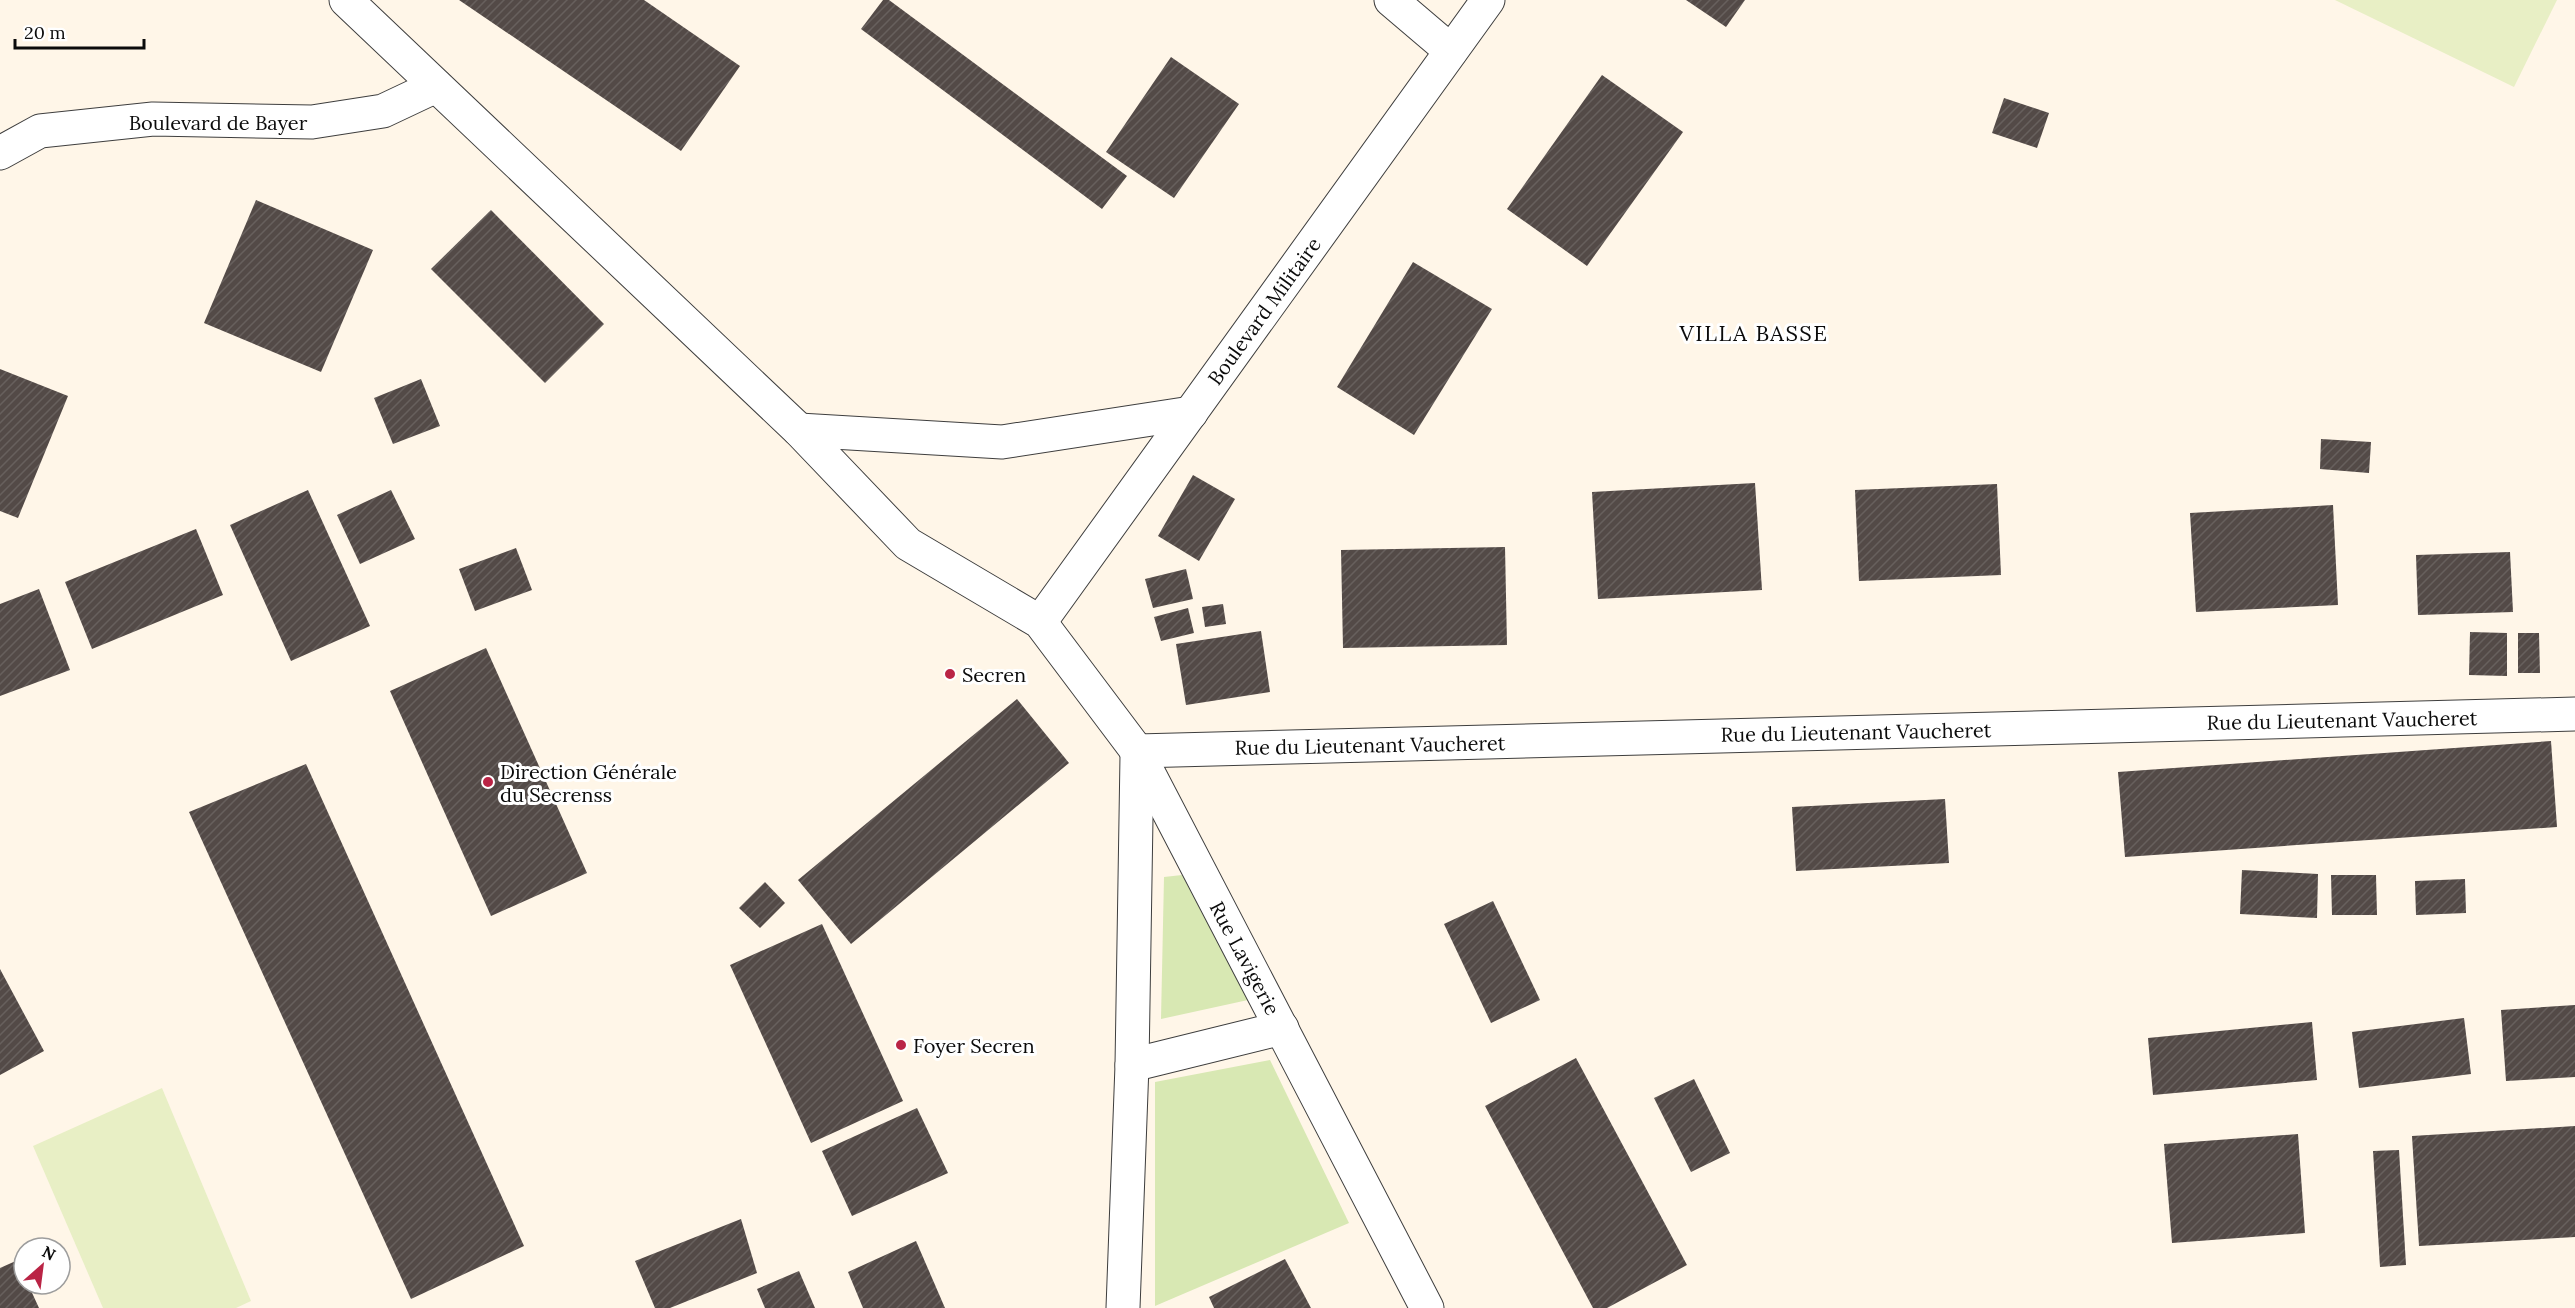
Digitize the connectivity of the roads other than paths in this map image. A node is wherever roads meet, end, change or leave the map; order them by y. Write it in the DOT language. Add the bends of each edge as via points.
graph roads {
  1 [pos="346,0"];
  2 [pos="1391,0"];
  3 [pos="1488,0"];
  4 [pos="1452,51"];
  5 [pos="436,86"];
  6 [pos="0,153"];
  7 [pos="1191,413"];
  8 [pos="799,430"];
  9 [pos="1040,622"];
  10 [pos="2575,714"];
  11 [pos="1137,751"];
  12 [pos="1282,1028"];
  13 [pos="1132,1065"];
  14 [pos="1123,1308"];
  15 [pos="1427,1308"];
  1 -- 5 [label="street"];
  2 -- 4 [label="street"];
  3 -- 4 [label="street, Boulevard Militaire"];
  4 -- 7 [label="street, Boulevard Militaire"];
  5 -- 6 [label="street, Boulevard de Bayer" via="372,113 312,122 153,119 40,131"];
  5 -- 8 [label="street"];
  7 -- 8 [label="street" via="1002,442"];
  7 -- 9 [label="street, Boulevard Militaire"];
  8 -- 9 [label="street" via="908,544"];
  9 -- 11 [label="street, Rue Lavigerie"];
  10 -- 11 [label="street, Rue du Lieutenant Vaucheret"];
  11 -- 12 [label="street, Rue Lavigerie"];
  11 -- 13 [label="street"];
  12 -- 13 [label="street"];
  12 -- 15 [label="street, Rue Lavigerie"];
  13 -- 14 [label="street"];
}
